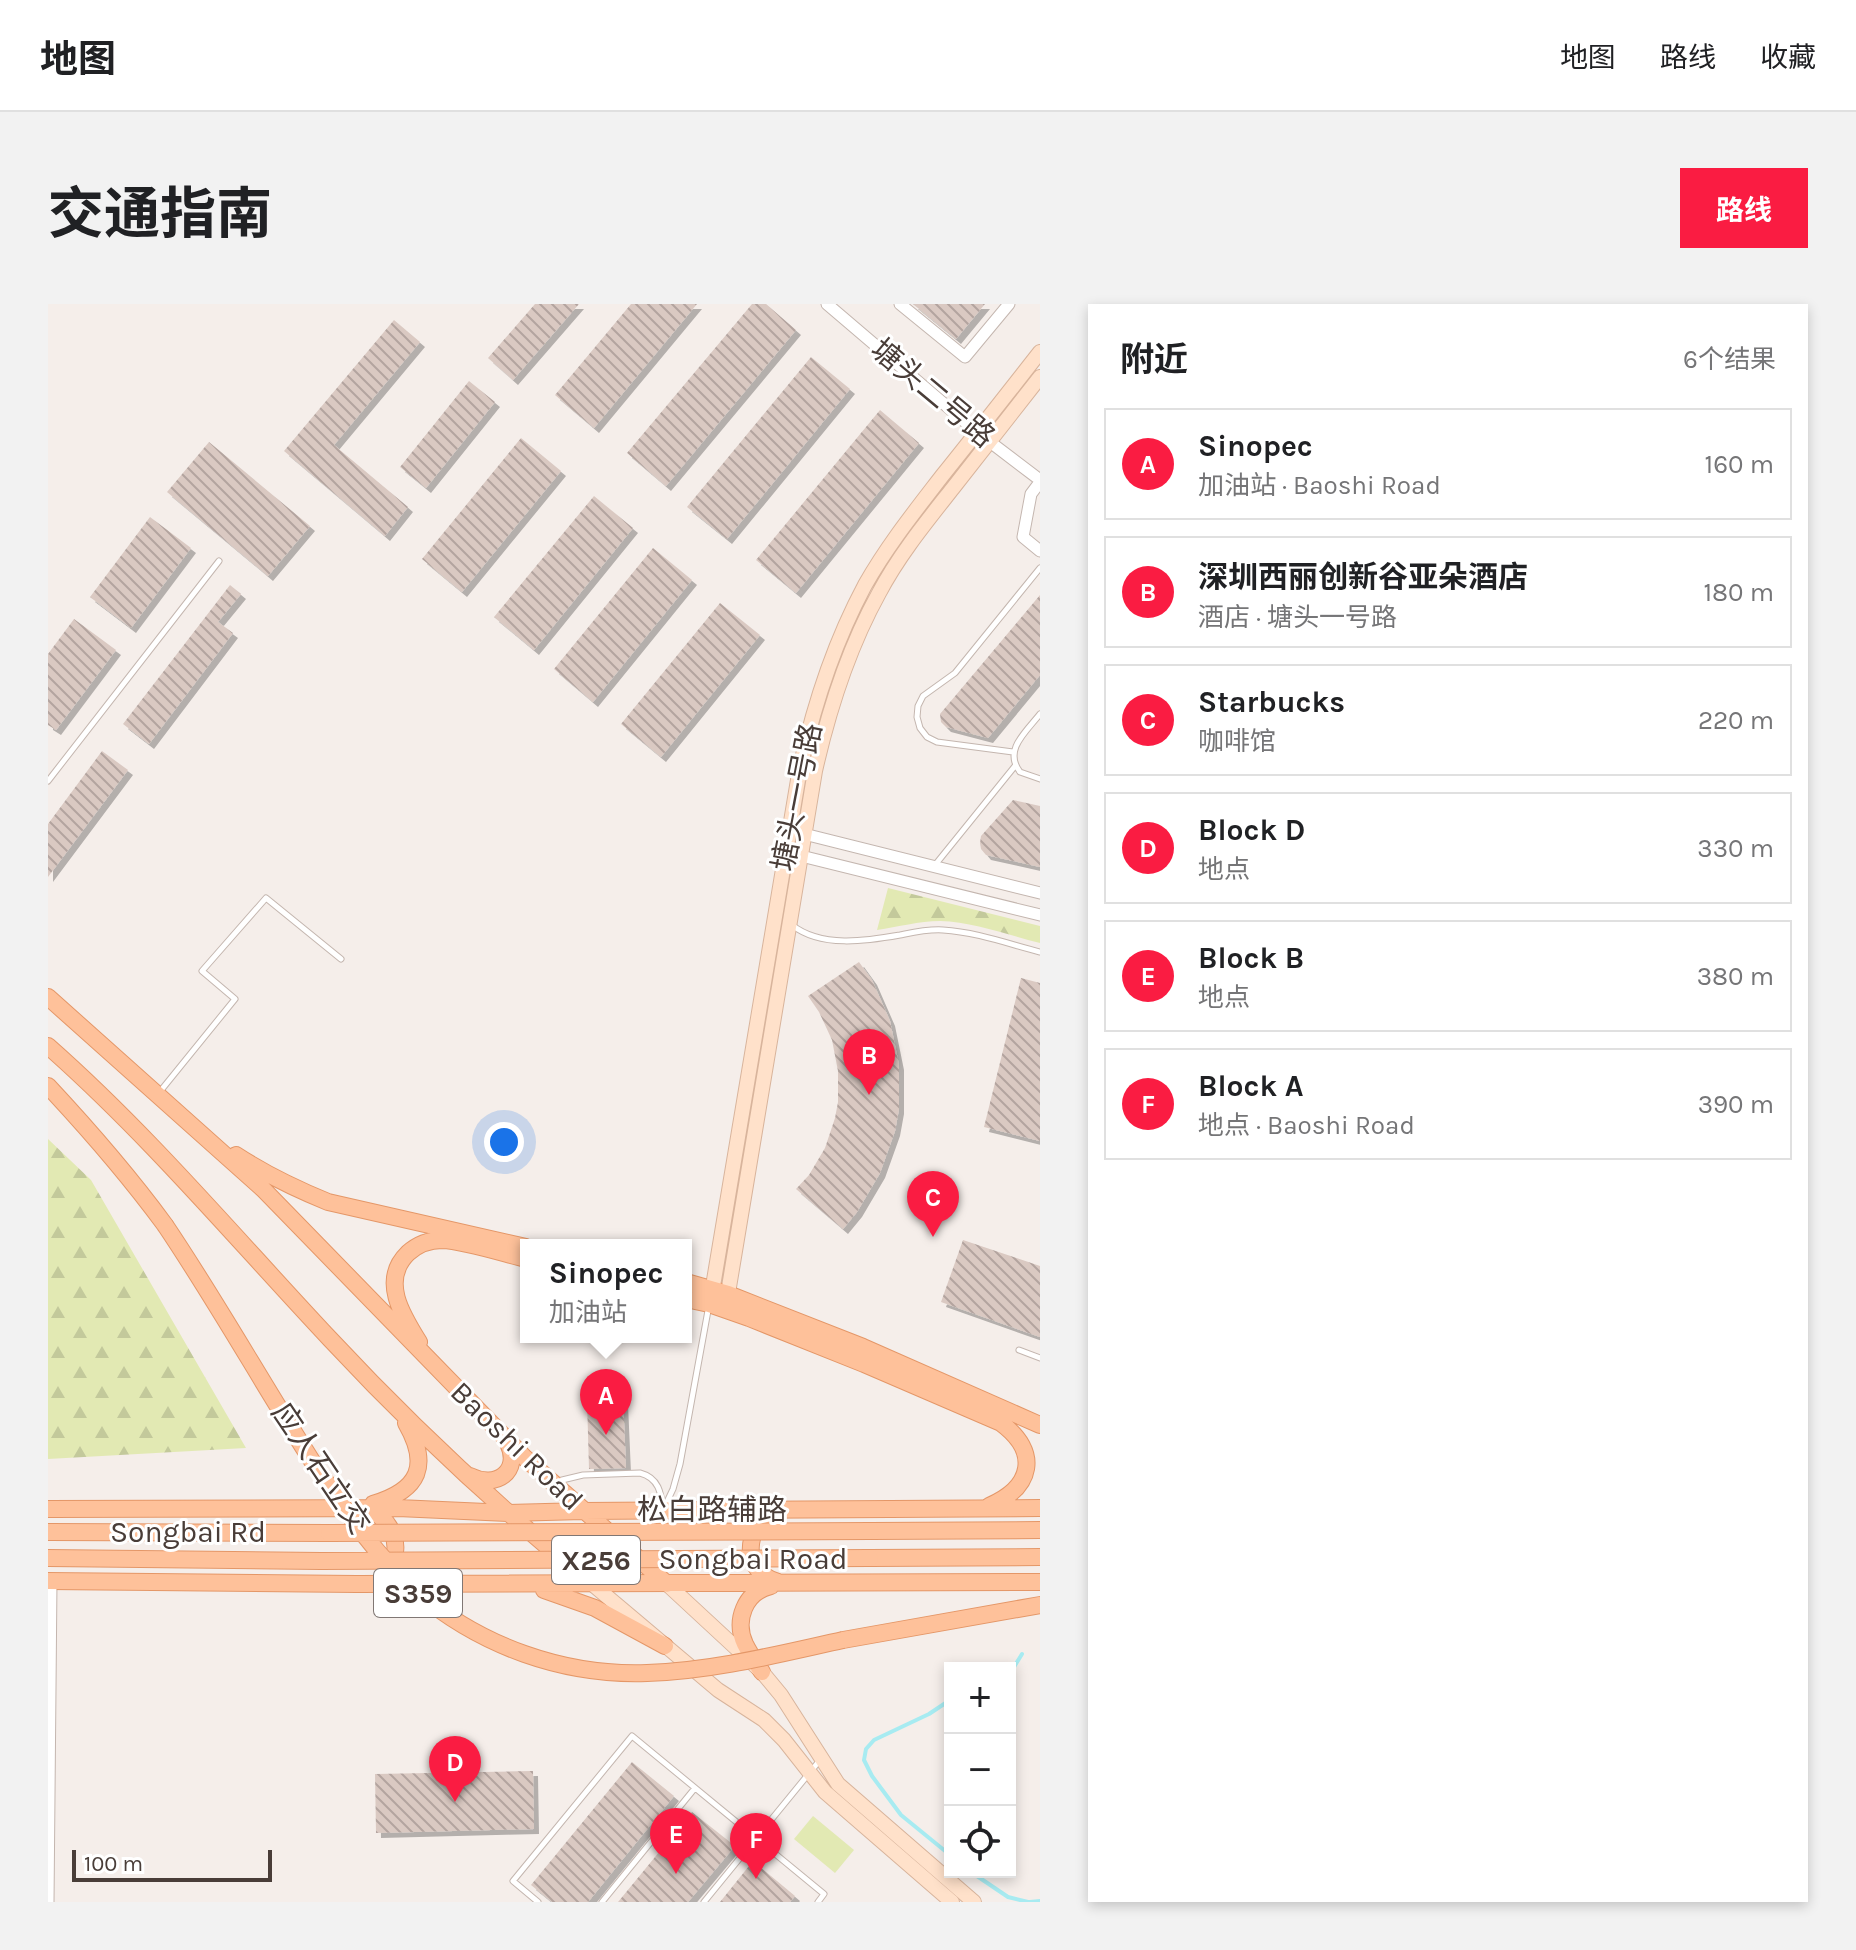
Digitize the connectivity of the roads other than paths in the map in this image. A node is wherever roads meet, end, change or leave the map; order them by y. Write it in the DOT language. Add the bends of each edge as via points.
graph roads {
  1 [pos="827,304"];
  2 [pos="900,304"];
  3 [pos="1009,304"];
  4 [pos="1040,352"];
  5 [pos="1040,377"];
  6 [pos="983,437"];
  7 [pos="1040,481"];
  8 [pos="1040,551"];
  9 [pos="219,561"];
  10 [pos="1040,568"];
  11 [pos="1040,714"];
  12 [pos="1013,752"];
  13 [pos="1015,766"];
  14 [pos="1040,779"];
  15 [pos="48,781"];
  16 [pos="796,832"];
  17 [pos="793,854"];
  18 [pos="935,866"];
  19 [pos="1040,893"];
  20 [pos="1040,915"];
  21 [pos="789,922"];
  22 [pos="1040,952"];
  23 [pos="341,959"];
  24 [pos="48,997"];
  25 [pos="48,1046"];
  26 [pos="48,1086"];
  27 [pos="158,1095"];
  28 [pos="196,1128"];
  29 [pos="520,1246"];
  30 [pos="520,1258"];
  31 [pos="692,1285"];
  32 [pos="692,1299"];
  33 [pos="718,1299"];
  34 [pos="1019,1350"];
  35 [pos="1040,1358"];
  36 [pos="441,1373"];
  37 [pos="397,1408"];
  38 [pos="1040,1425"];
  39 [pos="506,1439"];
  40 [pos="468,1475"];
  41 [pos="552,1483"];
  42 [pos="361,1508"];
  43 [pos="983,1508"];
  44 [pos="1040,1508"];
  45 [pos="48,1509"];
  46 [pos="663,1510"];
  47 [pos="784,1510"];
  48 [pos="583,1511"];
  49 [pos="508,1513"];
  50 [pos="1040,1530"];
  51 [pos="48,1532"];
  52 [pos="329,1533"];
  53 [pos="1040,1557"];
  54 [pos="48,1558"];
  55 [pos="321,1561"];
  56 [pos="50,1581"];
  57 [pos="1040,1582"];
  58 [pos="591,1583"];
  59 [pos="357,1584"];
  60 [pos="523,1584"];
  61 [pos="667,1584"];
  62 [pos="784,1584"];
  63 [pos="1040,1605"];
  64 [pos="665,1646"];
  65 [pos="762,1672"];
  66 [pos="822,1757"];
  67 [pos="810,1773"];
  68 [pos="695,1788"];
  69 [pos="756,1838"];
  70 [pos="48,1902"];
  71 [pos="538,1902"];
  72 [pos="602,1902"];
  73 [pos="704,1902"];
  74 [pos="818,1902"];
  75 [pos="952,1902"];
  76 [pos="974,1902"];
  1 -- 6 [label="street, 塘头二号路"];
  2 -- 3 [label="street" via="965,357"];
  4 -- 6 [label="street, 塘头一号路"];
  5 -- 6 [label="street, 塘头一号路"];
  6 -- 7 [label="street, 塘头二号路"];
  6 -- 16 [label="street, 塘头一号路" via="882,557 838,640 803,756"];
  7 -- 8 [label="street" via="1031,494 1023,537"];
  9 -- 15 [label="lane"];
  10 -- 12 [label="lane" via="955,673 923,696 918,706 920,728 937,742"];
  11 -- 12 [label="lane"];
  12 -- 13 [label="lane"];
  13 -- 14 [label="lane"];
  13 -- 18 [label="lane"];
  16 -- 17 [label="street, 塘头一号路"];
  16 -- 18 [label="street"];
  17 -- 20 [label="street"];
  17 -- 21 [label="street, 塘头一号路"];
  17 -- 33 [label="street, 塘头一号路"];
  18 -- 19 [label="street"];
  21 -- 22 [label="lane" via="822,940 941,929"];
  21 -- 33 [label="street, 塘头一号路"];
  23 -- 27 [label="lane" via="266,898 202,971 235,999"];
  24 -- 27 [label="main road, Baoshi Road"];
  25 -- 37 [label="main road, Baoshi Road" via="135,1129"];
  26 -- 63 [label="main road, 应人石立交 / S359, bridge" via="165,1225 352,1519 416,1591 497,1644 570,1667 683,1671"];
  27 -- 28 [label="main road, Baoshi Road"];
  28 -- 29 [label="main road" via="268,1174 328,1202"];
  28 -- 36 [label="main road, Baoshi Road" via="288,1214"];
  30 -- 36 [label="main road" via="444,1240 423,1243 405,1256 394,1279 397,1302"];
  31 -- 33 [label="main road"];
  32 -- 33 [label="main road"];
  33 -- 38 [label="main road" via="863,1347"];
  33 -- 43 [label="main road" via="1012,1431 1027,1454 1024,1479 1002,1500"];
  33 -- 46 [label="lane" via="680,1464"];
  34 -- 35 [label="lane"];
  36 -- 39 [label="main road, Baoshi Road"];
  37 -- 40 [label="main road, Baoshi Road"];
  37 -- 42 [label="main road" via="418,1449 416,1476 396,1494"];
  39 -- 40 [label="main road" via="512,1456 508,1472 485,1482"];
  39 -- 41 [label="main road, Baoshi Road"];
  40 -- 49 [label="main road, Baoshi Road"];
  41 -- 46 [label="lane" via="572,1476 640,1473 659,1487"];
  41 -- 48 [label="main road, Baoshi Road"];
  42 -- 45 [label="main road, 松白路辅路 / X256"];
  42 -- 49 [label="main road, 松白路辅路 / X256"];
  42 -- 59 [label="main road" via="392,1529 396,1553 383,1575"];
  43 -- 44 [label="main road, 松白路辅路"];
  43 -- 47 [label="main road, 松白路辅路"];
  46 -- 47 [label="main road, 松白路辅路"];
  46 -- 48 [label="main road, 松白路辅路"];
  47 -- 62 [label="main road" via="762,1520 751,1541 754,1564"];
  48 -- 49 [label="main road, 松白路辅路 / X256"];
  48 -- 61 [label="main road, Baoshi Road"];
  49 -- 58 [label="main road, Baoshi Road"];
  50 -- 52 [label="main road, Songbai Road / X256, bridge"];
  51 -- 52 [label="main road, Songbai Rd / X256"];
  53 -- 55 [label="main road, Songbai Road / X256, bridge"];
  54 -- 55 [label="main road, Songbai Rd / X256"];
  56 -- 59 [label="main road, X256"];
  56 -- 70 [label="street"];
  57 -- 62 [label="main road"];
  58 -- 60 [label="main road, X256"];
  58 -- 61 [label="main road"];
  58 -- 64 [label="street, Baoshi Road"];
  59 -- 60 [label="main road, X256"];
  60 -- 64 [label="main road" via="595,1608"];
  61 -- 62 [label="main road"];
  61 -- 65 [label="street, Baoshi Road"];
  62 -- 65 [label="main road" via="756,1592 741,1614 744,1642"];
  64 -- 67 [label="street, Baoshi Road" via="764,1720"];
  65 -- 66 [label="street, Baoshi Road"];
  66 -- 67 [label="lane"];
  66 -- 76 [label="street, Baoshi Road" via="838,1784"];
  67 -- 69 [label="lane"];
  67 -- 75 [label="street, Baoshi Road"];
  68 -- 69 [label="lane"];
  68 -- 71 [label="lane" via="632,1736 513,1881"];
  68 -- 72 [label="lane"];
  69 -- 73 [label="lane"];
  69 -- 74 [label="lane" via="824,1894"];
}
